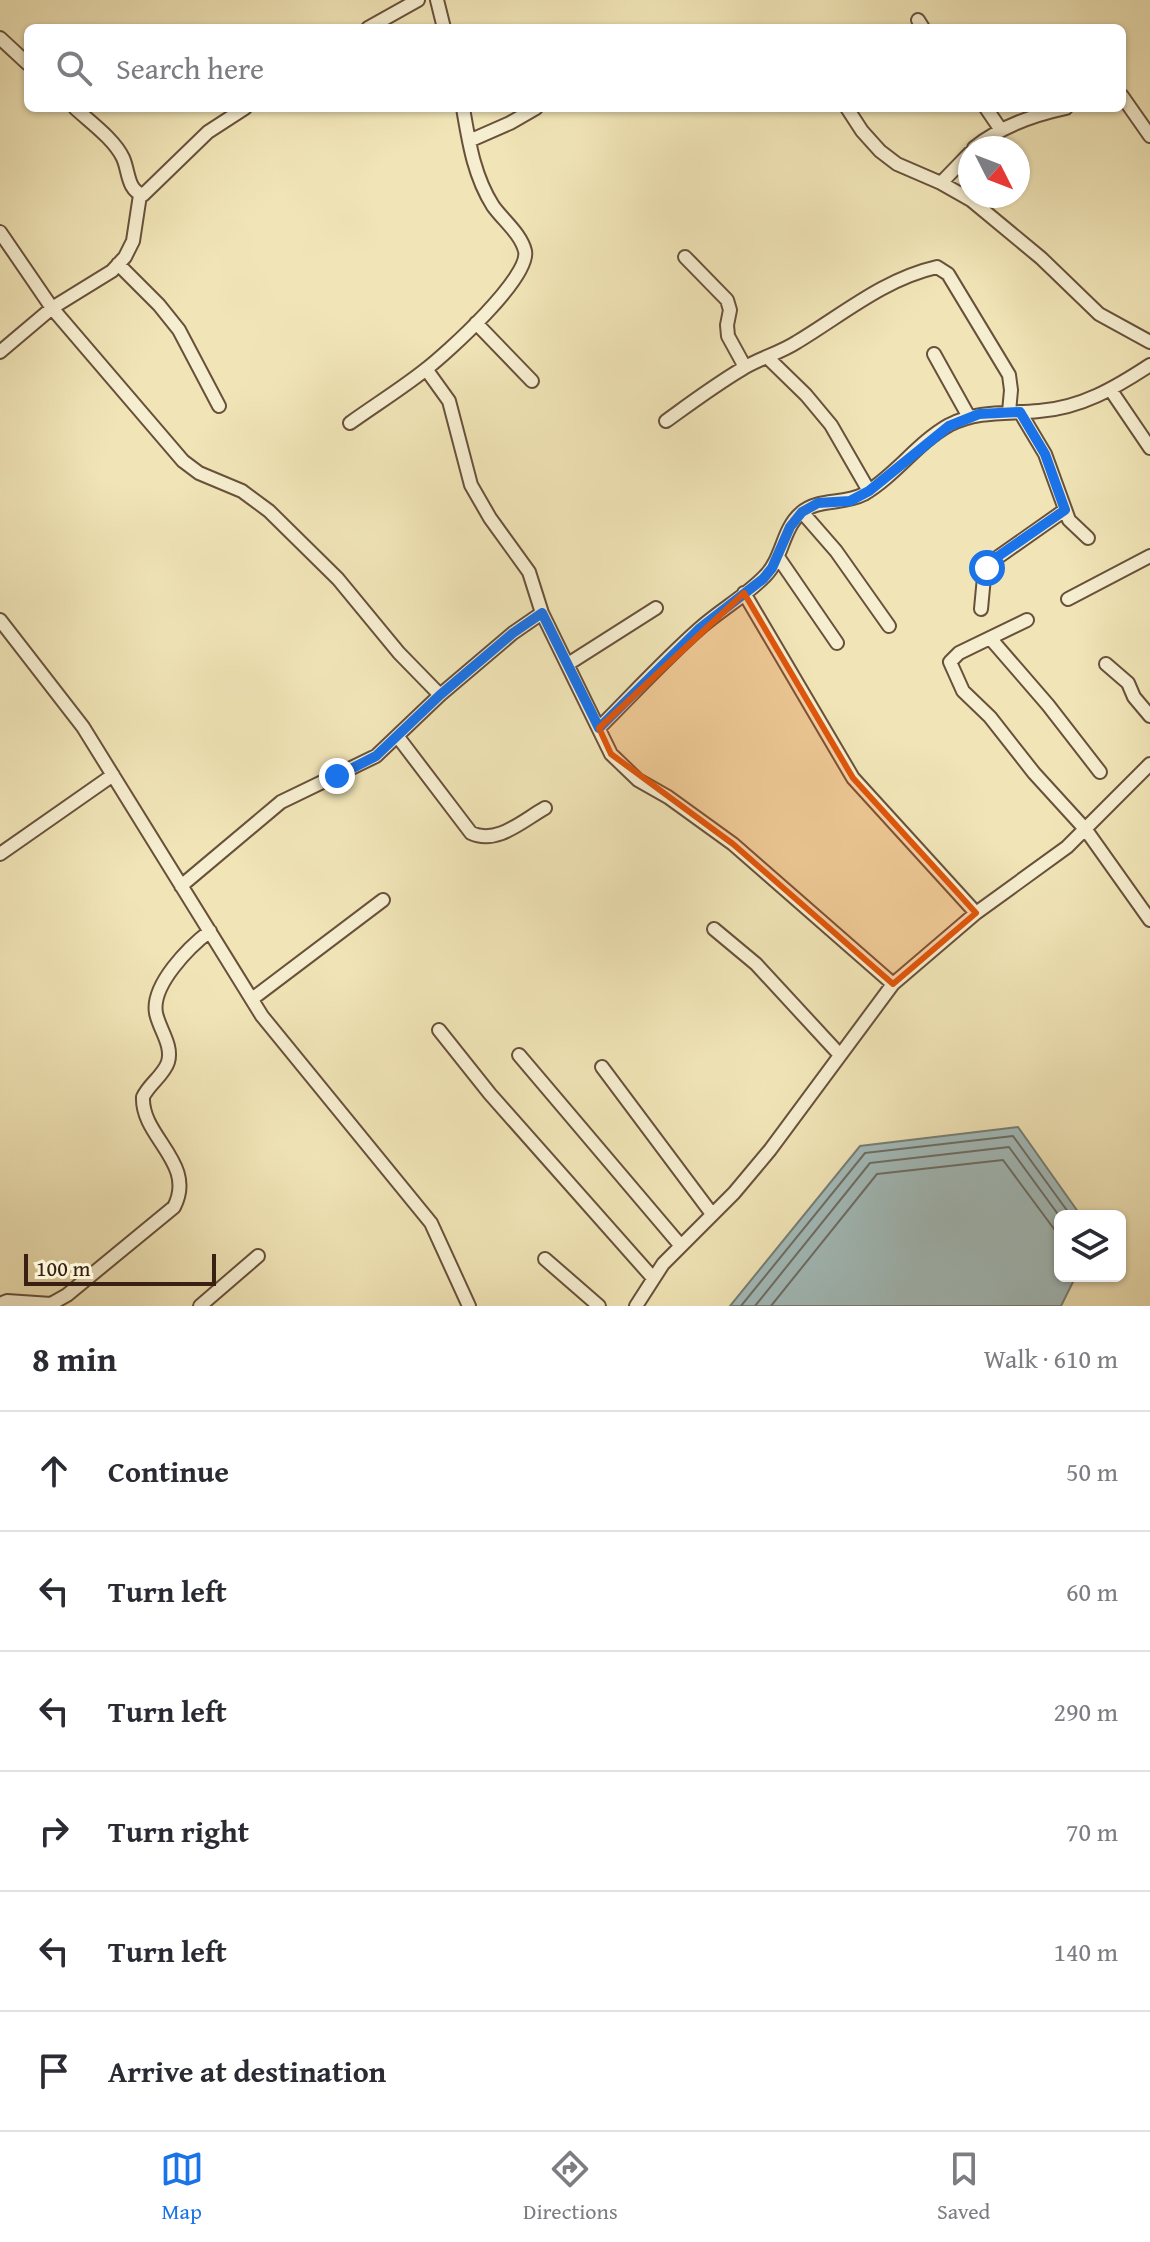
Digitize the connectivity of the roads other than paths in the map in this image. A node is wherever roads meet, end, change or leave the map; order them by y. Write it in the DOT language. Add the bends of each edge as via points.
graph roads {
  1 [pos="418,0"];
  2 [pos="437,0"];
  3 [pos="375,24"];
  4 [pos="443,24"];
  5 [pos="0,38"];
  6 [pos="24,60"];
  7 [pos="1126,102"];
  8 [pos="79,112"];
  9 [pos="239,112"];
  10 [pos="464,112"];
  11 [pos="529,112"];
  12 [pos="850,112"];
  13 [pos="989,112"];
  14 [pos="1052,112"];
  15 [pos="1001,130"];
  16 [pos="992,136"];
  17 [pos="1150,136"];
  18 [pos="469,141"];
  19 [pos="958,165"];
  20 [pos="941,183"];
  21 [pos="140,195"];
  22 [pos="0,232"];
  23 [pos="685,257"];
  24 [pos="118,264"];
  25 [pos="52,308"];
  26 [pos="476,323"];
  27 [pos="1150,342"];
  28 [pos="0,352"];
  29 [pos="934,354"];
  30 [pos="767,357"];
  31 [pos="1150,365"];
  32 [pos="745,367"];
  33 [pos="426,369"];
  34 [pos="532,381"];
  35 [pos="1110,389"];
  36 [pos="219,406"];
  37 [pos="1014,412"];
  38 [pos="969,417"];
  39 [pos="666,421"];
  40 [pos="350,423"];
  41 [pos="1150,448"];
  42 [pos="869,491"];
  43 [pos="1065,510"];
  44 [pos="802,512"];
  45 [pos="1088,538"];
  46 [pos="1150,556"];
  47 [pos="778,557"];
  48 [pos="744,593"];
  49 [pos="1068,599"];
  50 [pos="656,608"];
  51 [pos="981,609"];
  52 [pos="542,613"];
  53 [pos="0,620"];
  54 [pos="1027,620"];
  55 [pos="889,626"];
  56 [pos="990,638"];
  57 [pos="837,643"];
  58 [pos="568,664"];
  59 [pos="1106,664"];
  60 [pos="440,695"];
  61 [pos="1150,716"];
  62 [pos="599,728"];
  63 [pos="398,737"];
  64 [pos="1150,764"];
  65 [pos="1100,772"];
  66 [pos="113,775"];
  67 [pos="545,808"];
  68 [pos="1086,830"];
  69 [pos="0,854"];
  70 [pos="181,886"];
  71 [pos="383,900"];
  72 [pos="976,913"];
  73 [pos="1150,920"];
  74 [pos="714,929"];
  75 [pos="210,931"];
  76 [pos="893,984"];
  77 [pos="252,999"];
  78 [pos="439,1030"];
  79 [pos="519,1055"];
  80 [pos="840,1055"];
  81 [pos="602,1067"];
  82 [pos="712,1214"];
  83 [pos="681,1246"];
  84 [pos="258,1256"];
  85 [pos="545,1259"];
  86 [pos="653,1278"];
  87 [pos="0,1304"];
  88 [pos="200,1306"];
  89 [pos="469,1306"];
  90 [pos="599,1306"];
  91 [pos="636,1306"];
  1 -- 3 [label="street"];
  2 -- 4 [label="street"];
  5 -- 6 [label="street"];
  7 -- 17 [label="street"];
  8 -- 21 [label="street" via="119,151"];
  9 -- 21 [label="street" via="208,132"];
  10 -- 18 [label="street"];
  11 -- 18 [label="street"];
  12 -- 20 [label="street" via="880,151"];
  13 -- 15 [label="street"];
  14 -- 15 [label="street"];
  15 -- 16 [label="street"];
  18 -- 26 [label="street" via="475,172 525,254 518,274"];
  19 -- 20 [label="street"];
  20 -- 27 [label="street" via="987,213 1108,321"];
  21 -- 24 [label="street" via="133,241"];
  22 -- 25 [label="street"];
  23 -- 32 [label="street" via="727,300 728,336"];
  24 -- 25 [label="street"];
  24 -- 36 [label="street" via="179,330"];
  25 -- 28 [label="street"];
  25 -- 60 [label="street" via="183,461 269,511 338,579"];
  26 -- 33 [label="street"];
  26 -- 34 [label="street"];
  29 -- 38 [label="street"];
  30 -- 32 [label="street"];
  30 -- 37 [label="street" via="878,291 937,267 948,274 1009,375"];
  30 -- 42 [label="street" via="831,425"];
  31 -- 35 [label="street"];
  32 -- 39 [label="street"];
  33 -- 40 [label="street"];
  33 -- 52 [label="street" via="449,401 471,485 529,572"];
  35 -- 37 [label="street" via="1083,403"];
  35 -- 41 [label="street"];
  37 -- 38 [label="street"];
  37 -- 43 [label="street" via="1045,454"];
  38 -- 42 [label="street" via="935,435"];
  42 -- 44 [label="street"];
  43 -- 45 [label="street"];
  43 -- 51 [label="street" via="991,562"];
  44 -- 47 [label="street"];
  44 -- 55 [label="street"];
  46 -- 49 [label="street"];
  47 -- 48 [label="street" via="763,579"];
  47 -- 57 [label="street"];
  48 -- 62 [label="street" via="699,629"];
  48 -- 72 [label="street" via="853,778"];
  50 -- 58 [label="street"];
  52 -- 58 [label="street"];
  52 -- 60 [label="street"];
  53 -- 66 [label="street" via="83,727"];
  54 -- 56 [label="street"];
  56 -- 65 [label="street"];
  56 -- 68 [label="street" via="953,657 956,680"];
  58 -- 62 [label="street"];
  59 -- 61 [label="street" via="1128,683"];
  60 -- 63 [label="street"];
  62 -- 76 [label="street" via="622,766 733,844"];
  63 -- 67 [label="street" via="471,833 495,837"];
  63 -- 70 [label="street" via="376,756 281,802"];
  64 -- 68 [label="street"];
  66 -- 69 [label="street"];
  66 -- 70 [label="street"];
  68 -- 72 [label="street"];
  68 -- 73 [label="street"];
  70 -- 75 [label="street"];
  71 -- 77 [label="street"];
  72 -- 76 [label="street"];
  74 -- 80 [label="street" via="756,964"];
  75 -- 77 [label="street"];
  75 -- 87 [label="street" via="194,943 159,989 156,1013 170,1057 142,1103 179,1177 181,1194 174,1207 51,1304"];
  76 -- 80 [label="street"];
  77 -- 89 [label="street" via="431,1223"];
  78 -- 86 [label="street"];
  79 -- 83 [label="street"];
  80 -- 82 [label="street" via="770,1150"];
  81 -- 82 [label="street"];
  82 -- 83 [label="street"];
  83 -- 86 [label="street"];
  84 -- 88 [label="street"];
  85 -- 90 [label="street"];
  86 -- 91 [label="street"];
}
